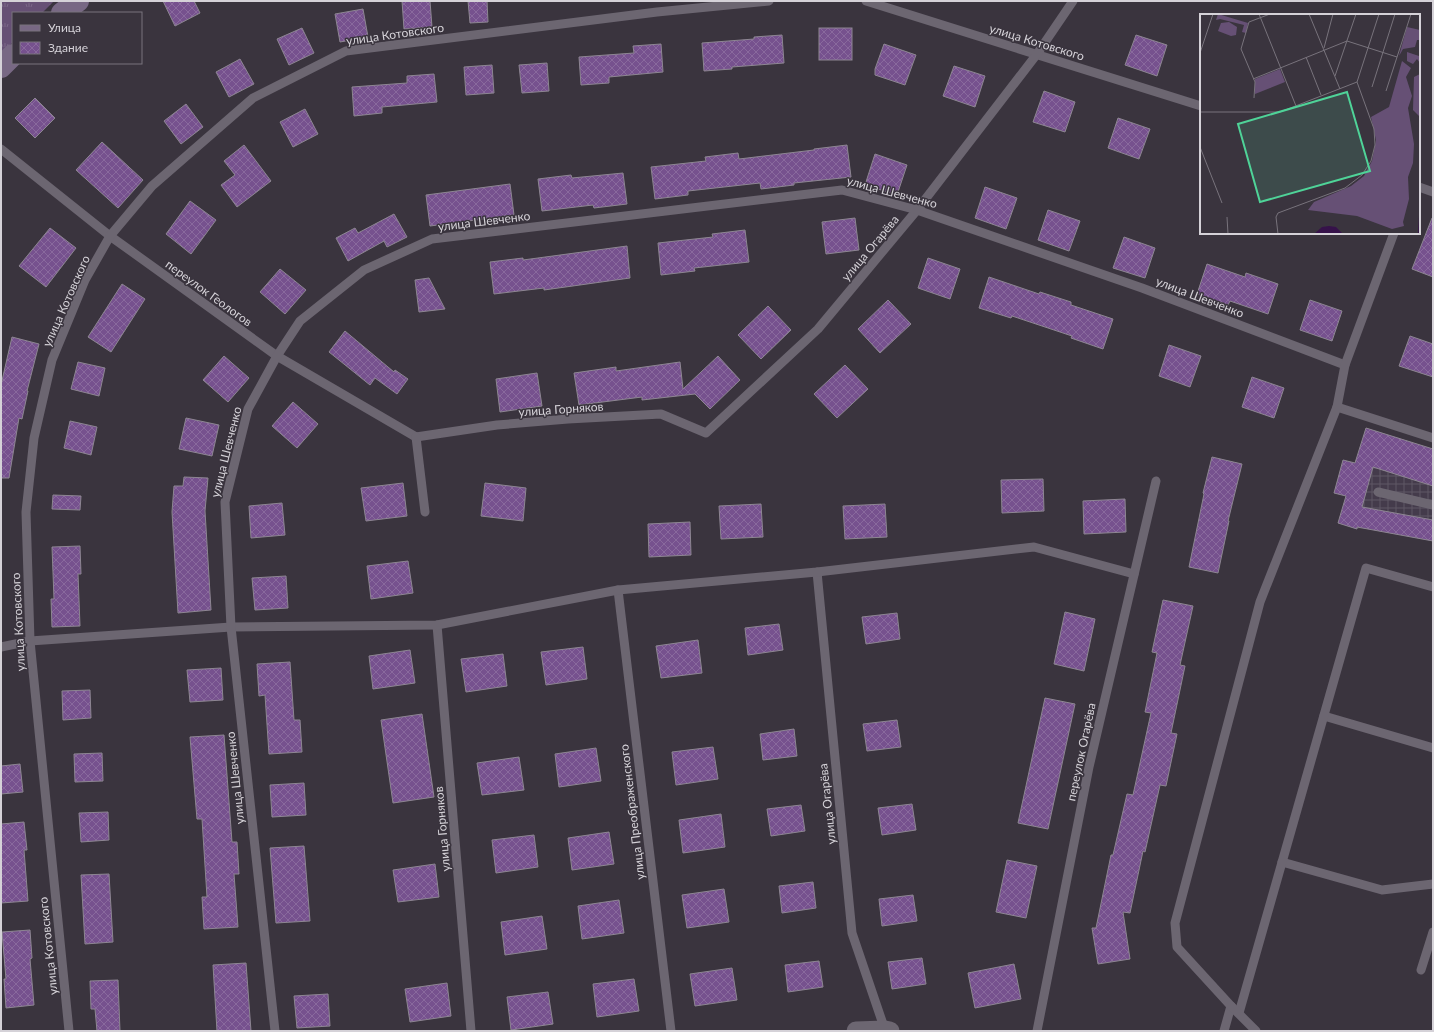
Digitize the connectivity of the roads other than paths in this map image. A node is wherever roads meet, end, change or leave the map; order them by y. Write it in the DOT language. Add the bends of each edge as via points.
graph roads {
  1 [pos="78,1"];
  2 [pos="769,1"];
  3 [pos="866,1"];
  4 [pos="1073,1"];
  5 [pos="63,12"];
  6 [pos="1036,54"];
  7 [pos="12,57"];
  8 [pos="1,67"];
  9 [pos="1200,106"];
  10 [pos="1,149"];
  11 [pos="1420,188"];
  12 [pos="1433,192"];
  13 [pos="917,210"];
  14 [pos="1394,234"];
  15 [pos="110,236"];
  16 [pos="277,356"];
  17 [pos="1345,365"];
  18 [pos="1336,407"];
  19 [pos="706,433"];
  20 [pos="416,437"];
  21 [pos="1433,438"];
  22 [pos="1156,481"];
  23 [pos="1378,492"];
  24 [pos="1433,505"];
  25 [pos="425,512"];
  26 [pos="817,572"];
  27 [pos="1134,574"];
  28 [pos="1433,587"];
  29 [pos="618,590"];
  30 [pos="437,625"];
  31 [pos="231,627"];
  32 [pos="30,641"];
  33 [pos="1,647"];
  34 [pos="1324,716"];
  35 [pos="1433,748"];
  36 [pos="1282,862"];
  37 [pos="1433,884"];
  38 [pos="1433,932"];
  39 [pos="1421,970"];
  40 [pos="1231,1006"];
  41 [pos="1239,1013"];
  42 [pos="887,1030"];
  43 [pos="69,1031"];
  44 [pos="275,1031"];
  45 [pos="471,1031"];
  46 [pos="671,1031"];
  47 [pos="856,1031"];
  48 [pos="1037,1031"];
  49 [pos="1224,1031"];
  50 [pos="1256,1031"];
  1 -- 5 [label="main road"];
  2 -- 15 [label="lane, улица Котовского" via="649,13 346,51 253,98 152,186"];
  3 -- 6 [label="lane, улица Котовского"];
  4 -- 6 [label="lane, улица Огарёва"];
  6 -- 9 [label="lane, улица Котовского"];
  6 -- 13 [label="lane, улица Огарёва"];
  7 -- 8 [label="main road"];
  10 -- 15 [label="lane, переулок Геологов"];
  11 -- 12 [label="lane"];
  13 -- 16 [label="lane, улица Шевченко" via="842,190 432,239 364,270 300,321"];
  13 -- 17 [label="lane, улица Шевченко" via="1142,288"];
  13 -- 19 [label="lane, улица Огарёва" via="818,330"];
  14 -- 17 [label="lane"];
  15 -- 16 [label="lane, переулок Геологов"];
  15 -- 32 [label="lane, улица Котовского" via="85,280 52,360 34,438 26,512"];
  16 -- 20 [label="lane, переулок Геологов"];
  16 -- 31 [label="lane, улица Шевченко" via="248,409 225,502"];
  17 -- 18 [label="lane"];
  18 -- 21 [label="lane"];
  18 -- 40 [label="lane" via="1260,602 1174,923 1177,947"];
  19 -- 20 [label="lane, улица Горняков" via="661,414 568,419"];
  20 -- 25 [label="lane"];
  22 -- 27 [label="lane, переулок Огарёва"];
  23 -- 24 [label="lane"];
  26 -- 27 [label="lane" via="1034,547"];
  26 -- 29 [label="lane"];
  26 -- 42 [label="lane, улица Огарёва" via="852,933"];
  27 -- 48 [label="lane, переулок Огарёва" via="1089,767"];
  28 -- 34 [label="lane" via="1366,568"];
  29 -- 30 [label="lane"];
  29 -- 46 [label="lane, улица Преображенского"];
  30 -- 31 [label="lane"];
  30 -- 45 [label="lane, улица Горняков"];
  31 -- 32 [label="lane"];
  31 -- 44 [label="lane, улица Шевченко"];
  32 -- 33 [label="lane"];
  32 -- 43 [label="lane, улица Котовского"];
  34 -- 35 [label="lane"];
  34 -- 36 [label="lane"];
  36 -- 37 [label="lane" via="1382,890"];
  36 -- 41 [label="lane"];
  38 -- 39 [label="lane"];
  40 -- 41 [label="lane"];
  40 -- 49 [label="lane"];
  41 -- 50 [label="lane"];
  42 -- 47 [label="street"];
}
